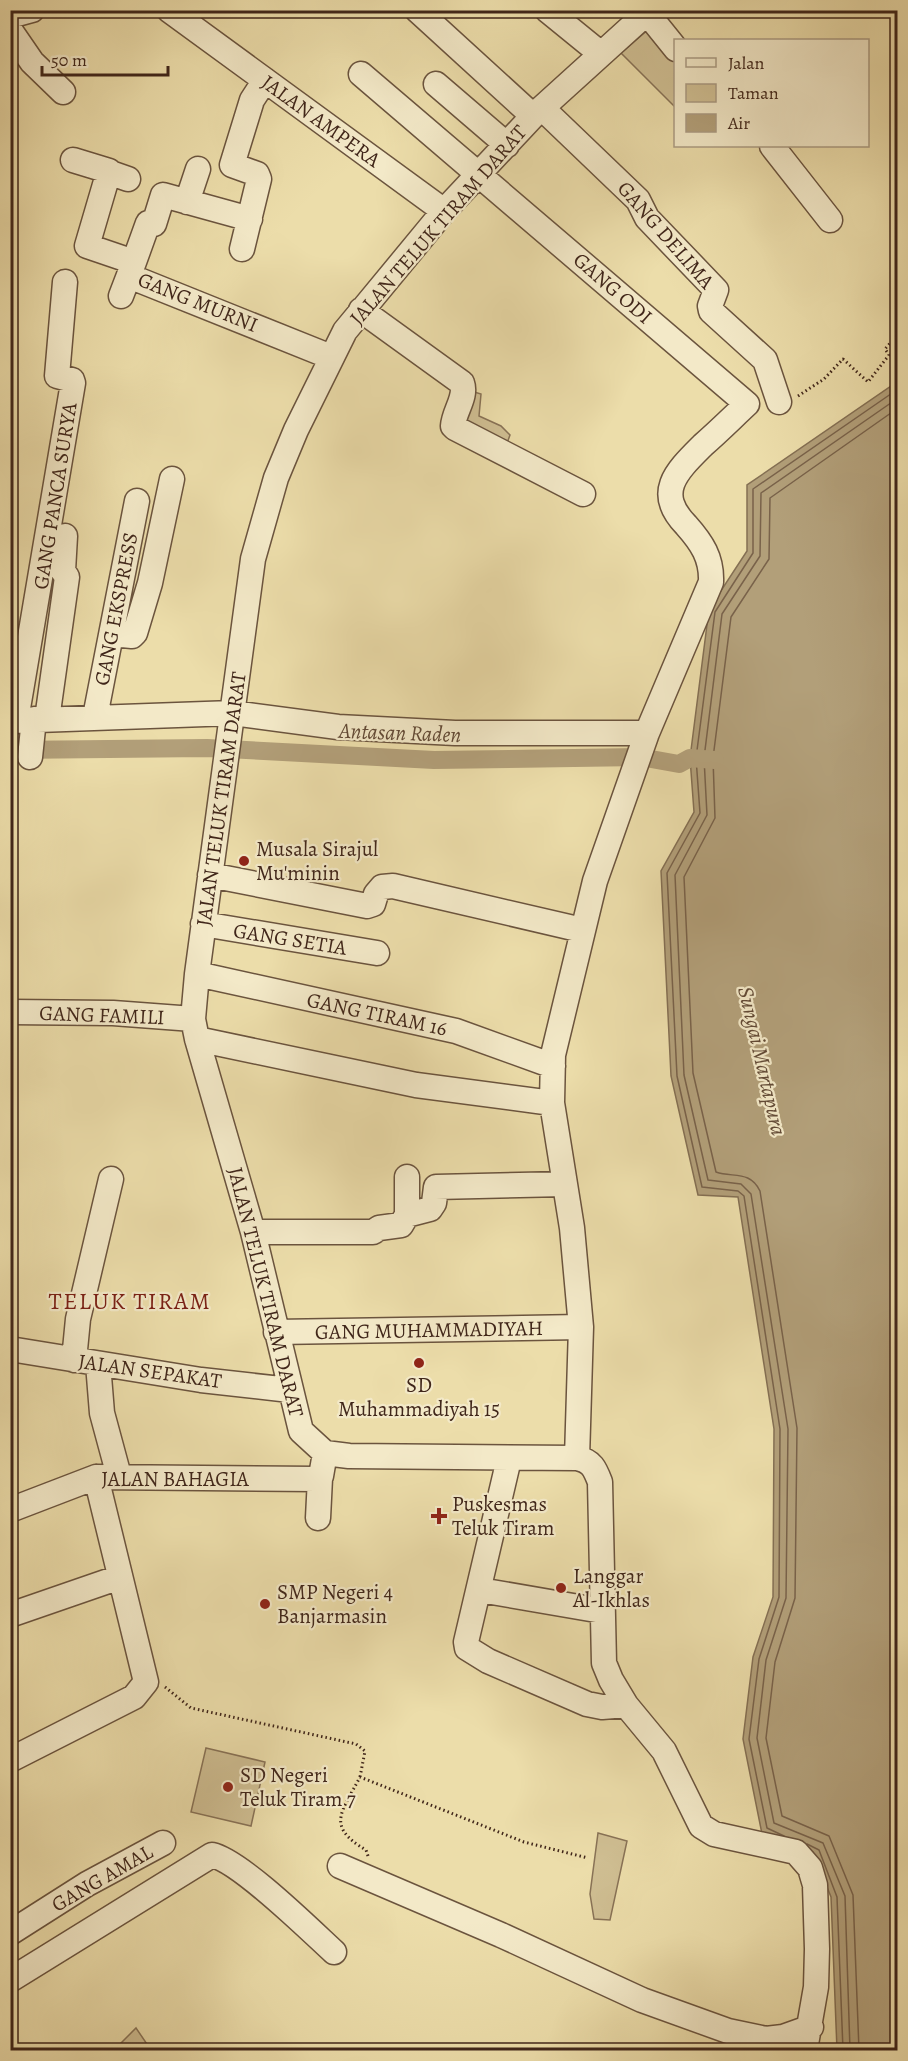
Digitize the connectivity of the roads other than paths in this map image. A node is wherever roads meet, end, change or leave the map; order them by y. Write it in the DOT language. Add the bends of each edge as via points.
graph roads {
  1 [pos="32,10"];
  2 [pos="169,10"];
  3 [pos="417,10"];
  4 [pos="547,10"];
  5 [pos="648,12"];
  6 [pos="10,16"];
  7 [pos="10,30"];
  8 [pos="674,48"];
  9 [pos="601,54"];
  10 [pos="362,74"];
  11 [pos="265,80"];
  12 [pos="436,84"];
  13 [pos="63,92"];
  14 [pos="537,112"];
  15 [pos="507,145"];
  16 [pos="773,147"];
  17 [pos="73,160"];
  18 [pos="214,165"];
  19 [pos="479,172"];
  20 [pos="187,202"];
  21 [pos="444,211"];
  22 [pos="250,219"];
  23 [pos="830,220"];
  24 [pos="242,249"];
  25 [pos="128,278"];
  26 [pos="65,282"];
  27 [pos="361,310"];
  28 [pos="330,357"];
  29 [pos="779,402"];
  30 [pos="172,479"];
  31 [pos="583,495"];
  32 [pos="137,501"];
  33 [pos="65,536"];
  34 [pos="112,634"];
  35 [pos="233,713"];
  36 [pos="95,717"];
  37 [pos="28,721"];
  38 [pos="645,738"];
  39 [pos="31,755"];
  40 [pos="210,875"];
  41 [pos="203,924"];
  42 [pos="582,930"];
  43 [pos="377,953"];
  44 [pos="196,975"];
  45 [pos="10,1012"];
  46 [pos="195,1029"];
  47 [pos="553,1066"];
  48 [pos="552,1103"];
  49 [pos="407,1177"];
  50 [pos="111,1179"];
  51 [pos="565,1184"];
  52 [pos="407,1215"];
  53 [pos="253,1232"];
  54 [pos="581,1327"];
  55 [pos="276,1332"];
  56 [pos="10,1349"];
  57 [pos="74,1360"];
  58 [pos="98,1364"];
  59 [pos="290,1390"];
  60 [pos="325,1454"];
  61 [pos="577,1458"];
  62 [pos="509,1460"];
  63 [pos="107,1477"];
  64 [pos="320,1478"];
  65 [pos="10,1510"];
  66 [pos="318,1518"];
  67 [pos="120,1576"];
  68 [pos="480,1590"];
  69 [pos="602,1611"];
  70 [pos="10,1616"];
  71 [pos="626,1705"];
  72 [pos="10,1760"];
  73 [pos="163,1843"];
  74 [pos="351,1870"];
  75 [pos="10,1933"];
  76 [pos="333,1952"];
  77 [pos="10,1980"];
  78 [pos="808,2039"];
  1 -- 6 [label="street"];
  2 -- 11 [label="street, JALAN AMPERA"];
  3 -- 14 [label="street"];
  4 -- 9 [label="street"];
  5 -- 8 [label="street"];
  5 -- 9 [label="street, JALAN TELUK TIRAM DARAT"];
  7 -- 13 [label="street" via="25,53"];
  9 -- 14 [label="street, JALAN TELUK TIRAM DARAT"];
  10 -- 19 [label="street, GANG ODI"];
  11 -- 18 [label="street"];
  11 -- 21 [label="street, JALAN AMPERA"];
  12 -- 15 [label="street"];
  14 -- 15 [label="street, JALAN TELUK TIRAM DARAT"];
  14 -- 29 [label="street, GANG DELIMA" via="638,200 647,218 716,290 711,311 765,360"];
  15 -- 19 [label="street, JALAN TELUK TIRAM DARAT"];
  16 -- 23 [label="street"];
  17 -- 25 [label="street, GANG MURNI" via="118,176 87,246"];
  18 -- 20 [label="street"];
  18 -- 22 [label="street" via="259,176"];
  19 -- 21 [label="street, JALAN TELUK TIRAM DARAT"];
  19 -- 38 [label="street, GANG ODI" via="747,404 681,467 673,481 672,507 706,551 711,582"];
  20 -- 22 [label="street"];
  20 -- 25 [label="street" via="163,195"];
  21 -- 27 [label="street, JALAN TELUK TIRAM DARAT"];
  22 -- 24 [label="street"];
  25 -- 28 [label="street, GANG MURNI"];
  26 -- 37 [label="street, GANG PANCA SURYA" via="57,376 73,383"];
  27 -- 28 [label="street, JALAN TELUK TIRAM DARAT"];
  27 -- 31 [label="street" via="462,383 464,392 453,419 455,428"];
  28 -- 35 [label="street, JALAN TELUK TIRAM DARAT" via="276,478 253,559"];
  30 -- 34 [label="street" via="135,633"];
  32 -- 34 [label="street, GANG EKSPRESS"];
  33 -- 37 [label="street" via="63,571 67,577"];
  34 -- 36 [label="street, GANG EKSPRESS"];
  35 -- 36 [label="street"];
  35 -- 38 [label="street" via="338,727"];
  35 -- 40 [label="street, JALAN TELUK TIRAM DARAT"];
  36 -- 37 [label="street"];
  37 -- 39 [label="street"];
  38 -- 42 [label="street"];
  40 -- 41 [label="street, JALAN TELUK TIRAM DARAT"];
  40 -- 42 [label="street" via="367,906 373,904 382,887 393,886"];
  41 -- 43 [label="street, GANG SETIA"];
  41 -- 44 [label="street, JALAN TELUK TIRAM DARAT"];
  42 -- 47 [label="street"];
  44 -- 46 [label="street, JALAN TELUK TIRAM DARAT"];
  44 -- 47 [label="street, GANG TIRAM 16" via="456,1031"];
  45 -- 46 [label="street, GANG FAMILI" via="102,1013"];
  46 -- 48 [label="street, GANG FAMILI" via="416,1085"];
  46 -- 53 [label="street, JALAN TELUK TIRAM DARAT"];
  47 -- 48 [label="street"];
  48 -- 51 [label="street"];
  49 -- 52 [label="street"];
  50 -- 57 [label="street" via="78,1319"];
  51 -- 52 [label="street" via="436,1187 430,1209"];
  51 -- 54 [label="street"];
  52 -- 53 [label="street" via="401,1225 373,1232"];
  53 -- 55 [label="street, JALAN TELUK TIRAM DARAT"];
  54 -- 55 [label="street, GANG MUHAMMADIYAH"];
  54 -- 61 [label="street"];
  55 -- 59 [label="street, JALAN TELUK TIRAM DARAT"];
  56 -- 57 [label="street, JALAN SEPAKAT"];
  57 -- 58 [label="street, JALAN SEPAKAT"];
  58 -- 59 [label="street, JALAN SEPAKAT"];
  58 -- 63 [label="street"];
  59 -- 60 [label="street, JALAN TELUK TIRAM DARAT" via="302,1431"];
  60 -- 62 [label="street"];
  60 -- 64 [label="street"];
  61 -- 62 [label="street"];
  61 -- 69 [label="street" via="587,1460 595,1468 600,1482"];
  62 -- 68 [label="street"];
  63 -- 64 [label="street, JALAN BAHAGIA"];
  63 -- 65 [label="street, JALAN BAHAGIA"];
  63 -- 67 [label="street"];
  64 -- 66 [label="street"];
  67 -- 70 [label="street"];
  67 -- 72 [label="street" via="146,1682 134,1697"];
  68 -- 69 [label="street"];
  68 -- 71 [label="street" via="467,1648 587,1704"];
  69 -- 71 [label="street" via="604,1662"];
  71 -- 78 [label="street" via="664,1751 702,1826 728,1838 796,1852 810,1868 817,1949"];
  73 -- 75 [label="street, GANG AMAL" via="87,1884"];
  74 -- 78 [label="street" via="642,2000 728,2031 766,2039"];
  76 -- 77 [label="street" via="230,1862 212,1855"];
}
